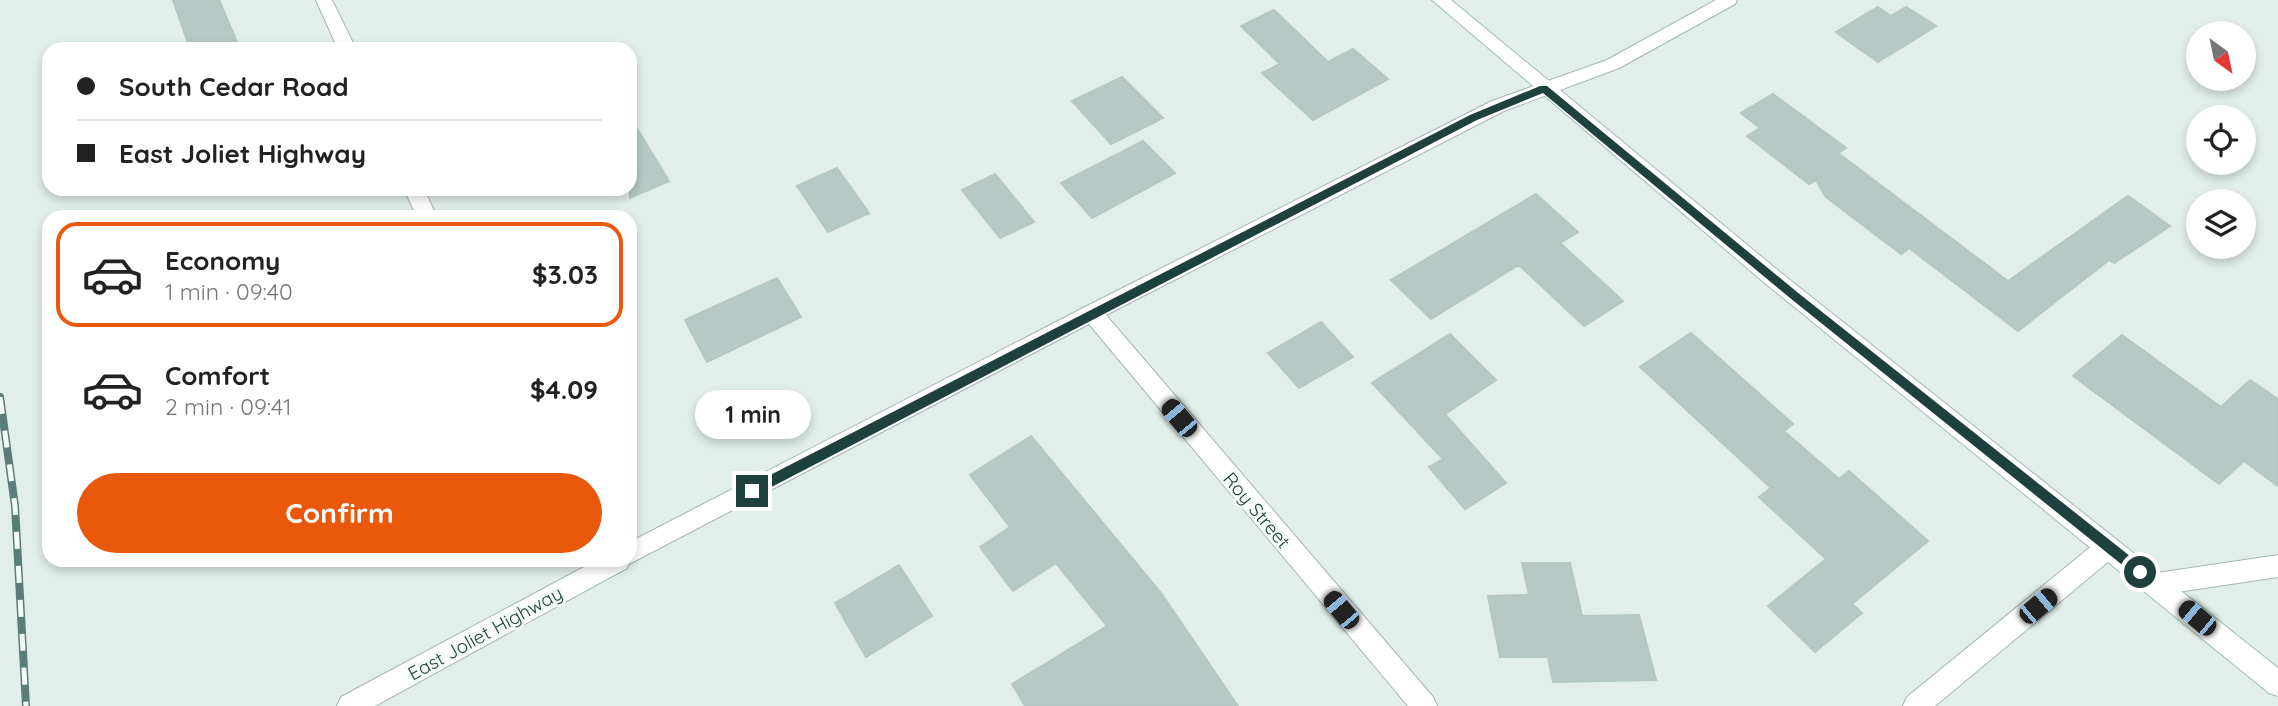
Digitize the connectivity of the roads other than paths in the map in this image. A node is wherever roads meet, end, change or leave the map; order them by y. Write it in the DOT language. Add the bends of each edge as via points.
graph roads {
  1 [pos="324,0"];
  2 [pos="1440,0"];
  3 [pos="1729,0"];
  4 [pos="344,42"];
  5 [pos="1544,89"];
  6 [pos="1092,313"];
  7 [pos="2107,548"];
  8 [pos="637,550"];
  9 [pos="2278,566"];
  10 [pos="591,567"];
  11 [pos="2157,584"];
  12 [pos="2278,684"];
  13 [pos="350,706"];
  14 [pos="1423,706"];
  15 [pos="1916,706"];
  1 -- 4 [label="street"];
  2 -- 5 [label="street"];
  3 -- 5 [label="street" via="1613,64"];
  5 -- 6 [label="street" via="1498,106"];
  5 -- 7 [label="street"];
  6 -- 8 [label="street"];
  6 -- 14 [label="street, Roy Street"];
  7 -- 11 [label="street"];
  7 -- 15 [label="street"];
  9 -- 11 [label="street"];
  10 -- 13 [label="street, East Joliet Highway"];
  11 -- 12 [label="street"];
}
